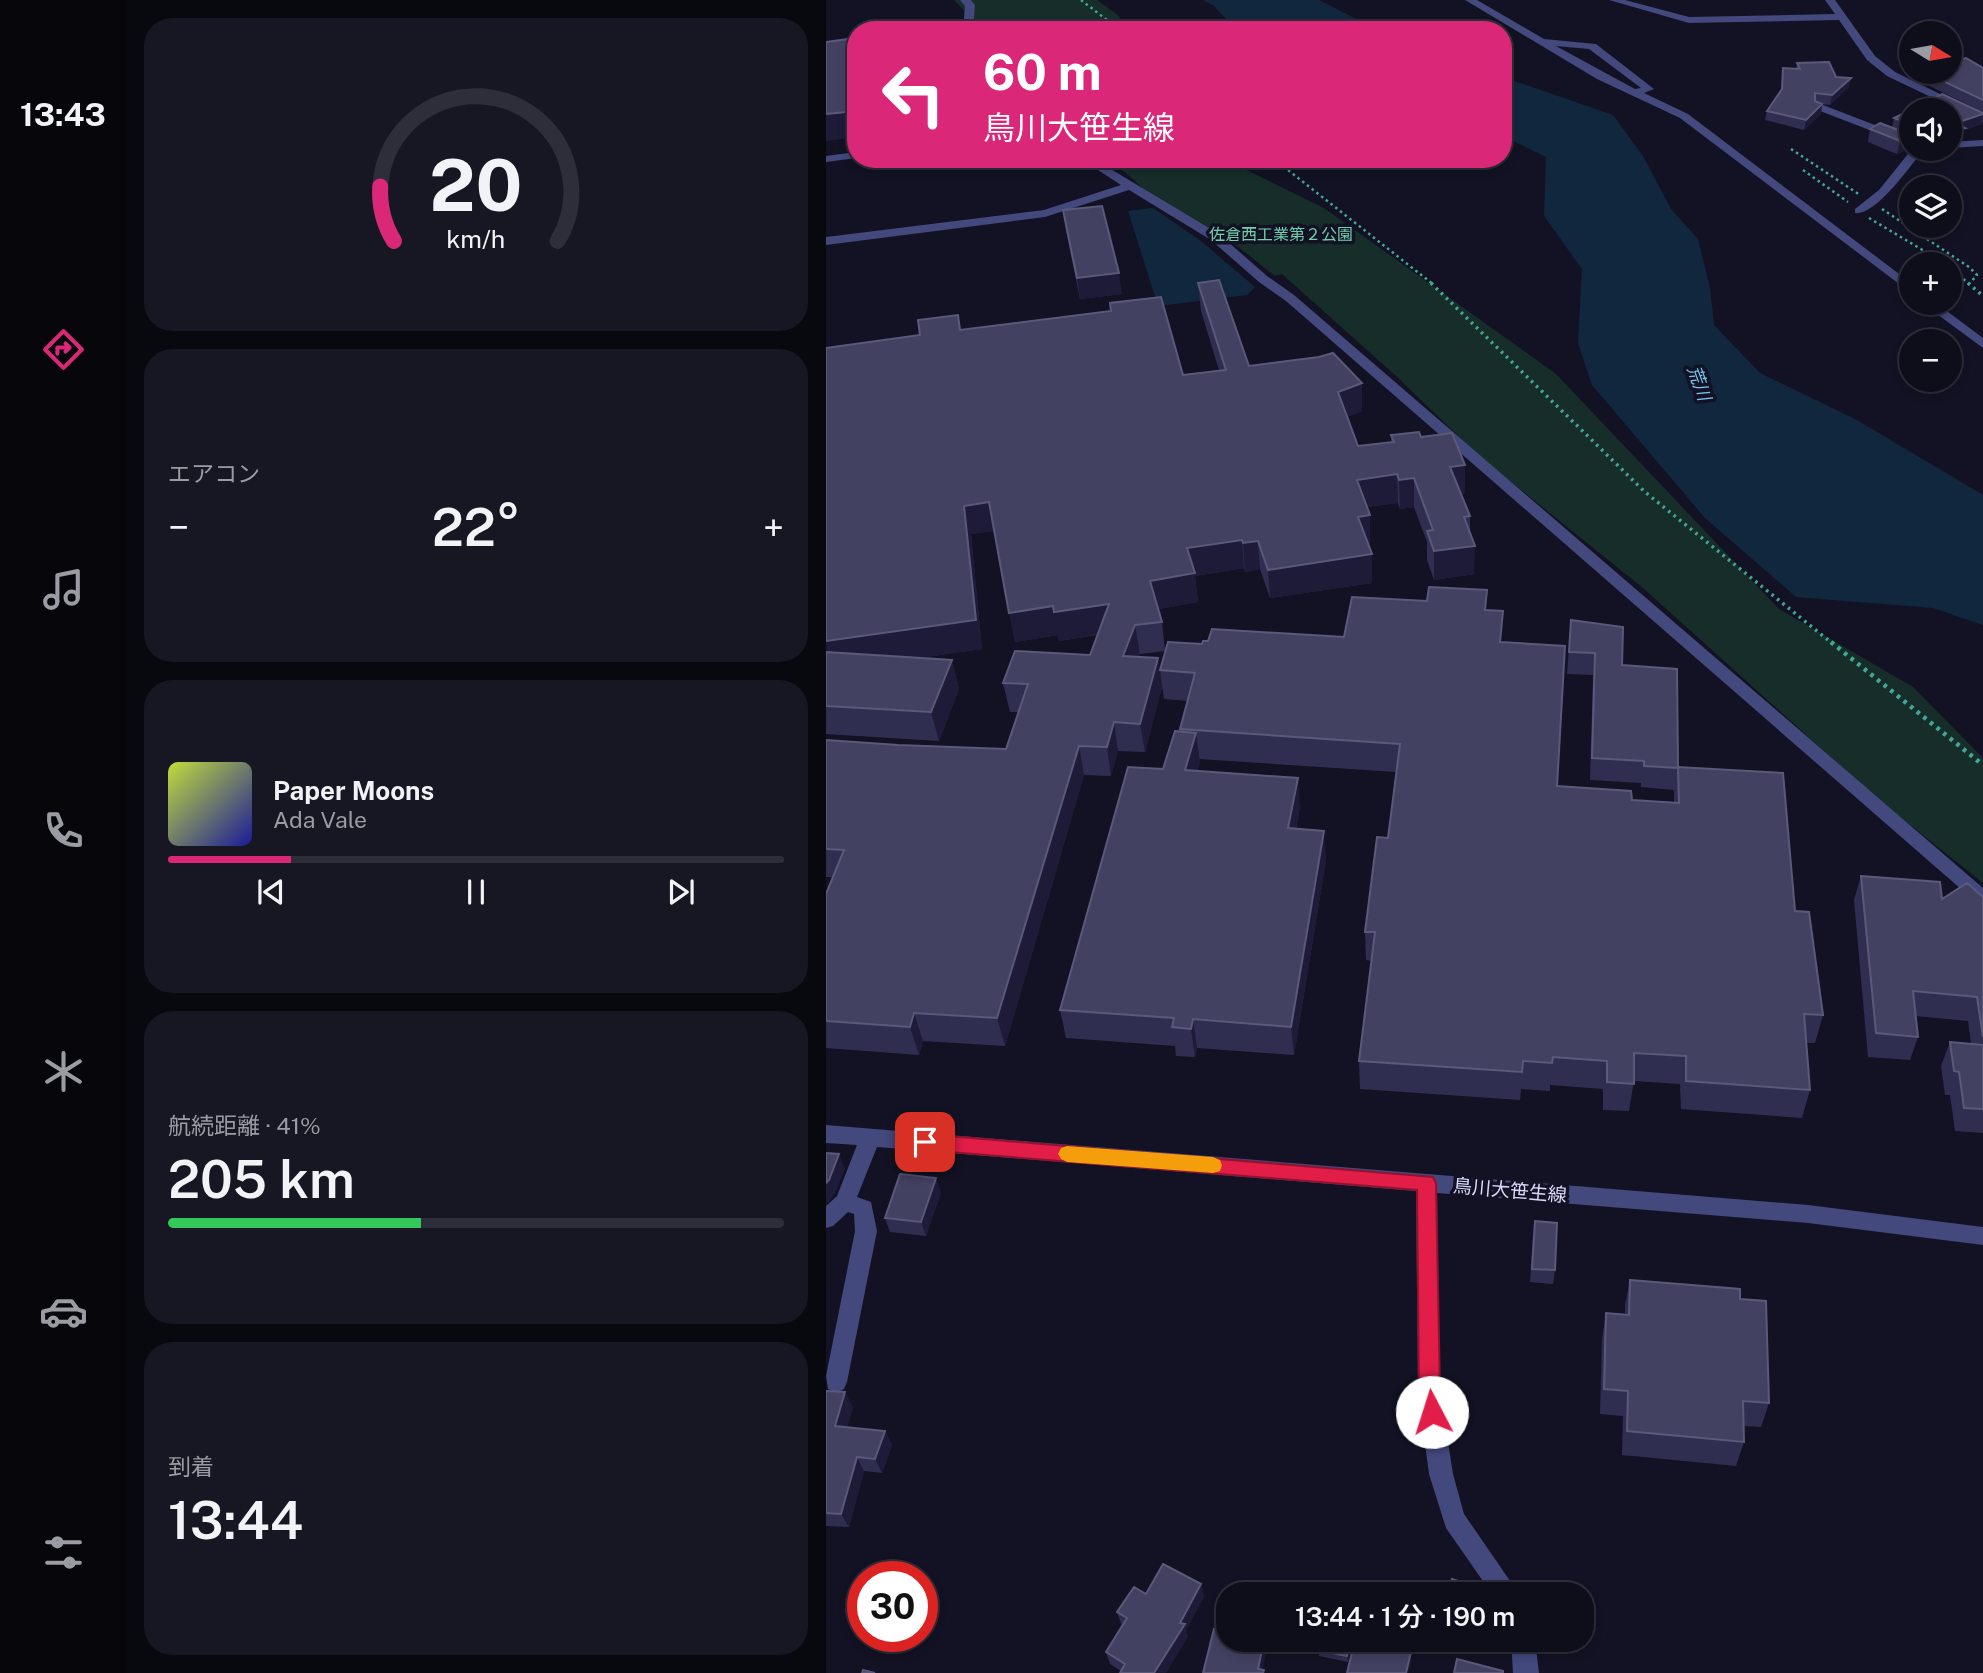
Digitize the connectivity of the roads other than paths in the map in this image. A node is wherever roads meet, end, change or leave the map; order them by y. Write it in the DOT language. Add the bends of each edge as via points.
graph roads {
  1 [pos="965,0"];
  2 [pos="1470,0"];
  3 [pos="1614,0"];
  4 [pos="1830,0"];
  5 [pos="1843,17"];
  6 [pos="969,21"];
  7 [pos="1506,21"];
  8 [pos="1512,24"];
  9 [pos="1542,42"];
  10 [pos="1633,93"];
  11 [pos="1819,107"];
  12 [pos="1983,120"];
  13 [pos="1899,138"];
  14 [pos="1983,143"];
  15 [pos="1962,144"];
  16 [pos="847,156"];
  17 [pos="826,159"];
  18 [pos="1908,161"];
  19 [pos="1101,168"];
  20 [pos="1132,186"];
  21 [pos="1858,211"];
  22 [pos="826,241"];
  23 [pos="1899,280"];
  24 [pos="1944,315"];
  25 [pos="1983,344"];
  26 [pos="1983,898"];
  27 [pos="826,1134"];
  28 [pos="870,1138"];
  29 [pos="1426,1183"];
  30 [pos="845,1202"];
  31 [pos="826,1219"];
  32 [pos="1983,1236"];
  33 [pos="836,1382"];
  34 [pos="1498,1582"];
  35 [pos="1523,1652"];
  36 [pos="1526,1673"];
  1 -- 6 [label="street" via="970,5"];
  2 -- 7 [label="street"];
  3 -- 5 [label="street" via="1689,20"];
  4 -- 5 [label="street"];
  5 -- 12 [label="street" via="1871,58 1891,74"];
  8 -- 9 [label="street"];
  9 -- 10 [label="street"];
  9 -- 10 [label="street" via="1597,48 1649,89"];
  10 -- 23 [label="street" via="1693,122"];
  11 -- 13 [label="street"];
  14 -- 15 [label="street"];
  16 -- 17 [label="street"];
  18 -- 21 [label="street" via="1883,192"];
  19 -- 20 [label="street"];
  20 -- 22 [label="street" via="1045,213"];
  20 -- 26 [label="street" via="1215,237 1290,298"];
  24 -- 25 [label="street"];
  27 -- 28 [label="street, 鳥川大笹生線"];
  28 -- 29 [label="street, 鳥川大笹生線"];
  28 -- 30 [label="street"];
  29 -- 32 [label="street, 鳥川大笹生線" via="1808,1214"];
  29 -- 34 [label="street" via="1429,1391 1441,1474 1454,1520"];
  30 -- 31 [label="street"];
  30 -- 33 [label="street" via="863,1208 866,1231"];
  35 -- 36 [label="street"];
}
